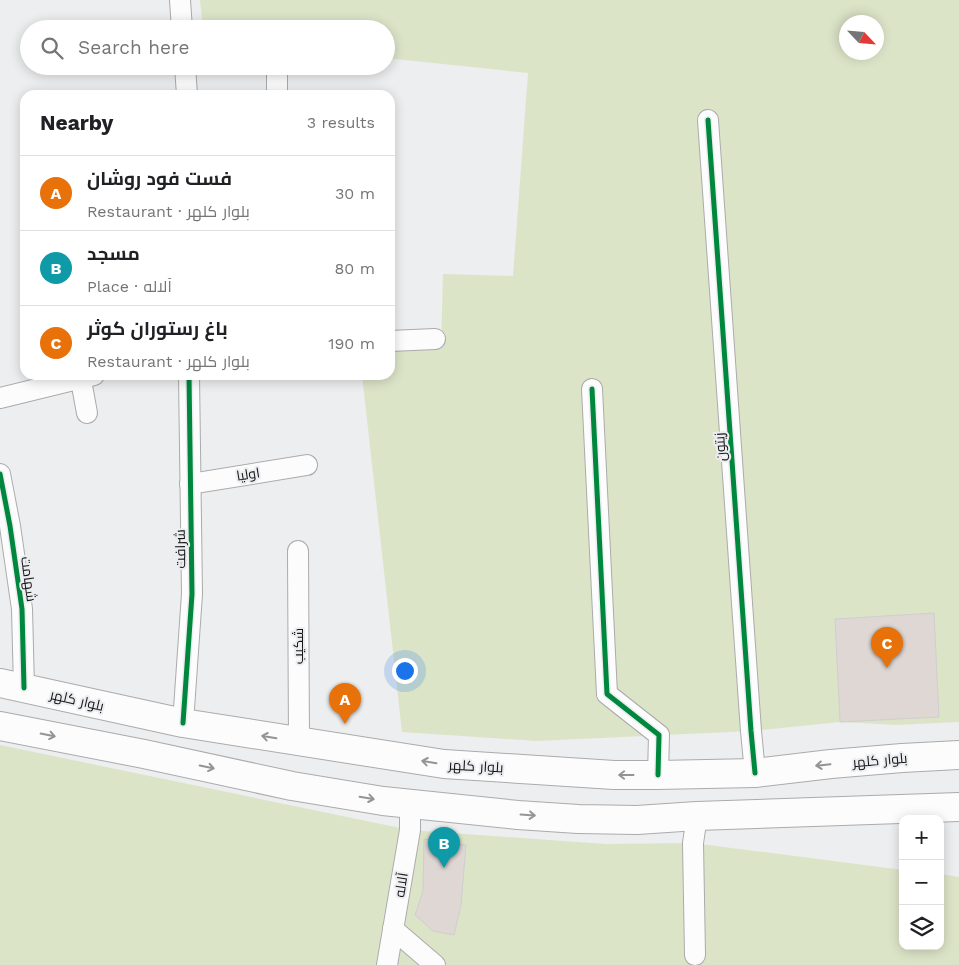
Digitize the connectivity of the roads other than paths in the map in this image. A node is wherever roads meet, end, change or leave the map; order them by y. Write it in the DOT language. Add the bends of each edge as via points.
graph roads {
  1 [pos="180,0"];
  2 [pos="181,20"];
  3 [pos="186,75"];
  4 [pos="277,75"];
  5 [pos="187,90"];
  6 [pos="277,90"];
  7 [pos="708,120"];
  8 [pos="435,339"];
  9 [pos="395,341"];
  10 [pos="70,380"];
  11 [pos="85,380"];
  12 [pos="189,380"];
  13 [pos="592,389"];
  14 [pos="0,398"];
  15 [pos="87,413"];
  16 [pos="307,465"];
  17 [pos="0,474"];
  18 [pos="190,484"];
  19 [pos="298,551"];
  20 [pos="12,685"];
  21 [pos="183,723"];
  22 [pos="0,726"];
  23 [pos="299,742"];
  24 [pos="959,755"];
  25 [pos="755,773"];
  26 [pos="658,775"];
  27 [pos="410,804"];
  28 [pos="959,807"];
  29 [pos="697,816"];
  30 [pos="393,929"];
  31 [pos="695,955"];
  32 [pos="387,965"];
  33 [pos="435,965"];
  1 -- 2 [label="street"];
  3 -- 5 [label="street"];
  4 -- 6 [label="street"];
  7 -- 25 [label="street, زیتون"];
  8 -- 9 [label="street"];
  10 -- 14 [label="street"];
  11 -- 15 [label="street"];
  12 -- 18 [label="street, شرافت"];
  13 -- 26 [label="street" via="607,694 659,736"];
  16 -- 18 [label="street, اولیا"];
  17 -- 20 [label="street, شهامت" via="22,610"];
  18 -- 21 [label="street, شرافت" via="192,594"];
  19 -- 23 [label="street, شکیب"];
  20 -- 21 [label="main road, بلوار کلهر"];
  23 -- 21 [label="main road, بلوار کلهر, one-way"];
  22 -- 27 [label="main road, one-way" via="292,786"];
  26 -- 23 [label="main road, بلوار کلهر, one-way" via="444,764"];
  24 -- 25 [label="main road, بلوار کلهر, one-way"];
  25 -- 26 [label="main road, بلوار کلهر"];
  27 -- 29 [label="main road, one-way" via="578,819"];
  27 -- 30 [label="street, آلاله" via="410,830"];
  28 -- 29 [label="main road"];
  29 -- 31 [label="street" via="693,843"];
  30 -- 32 [label="street, آلاله"];
  30 -- 33 [label="street"];
}
